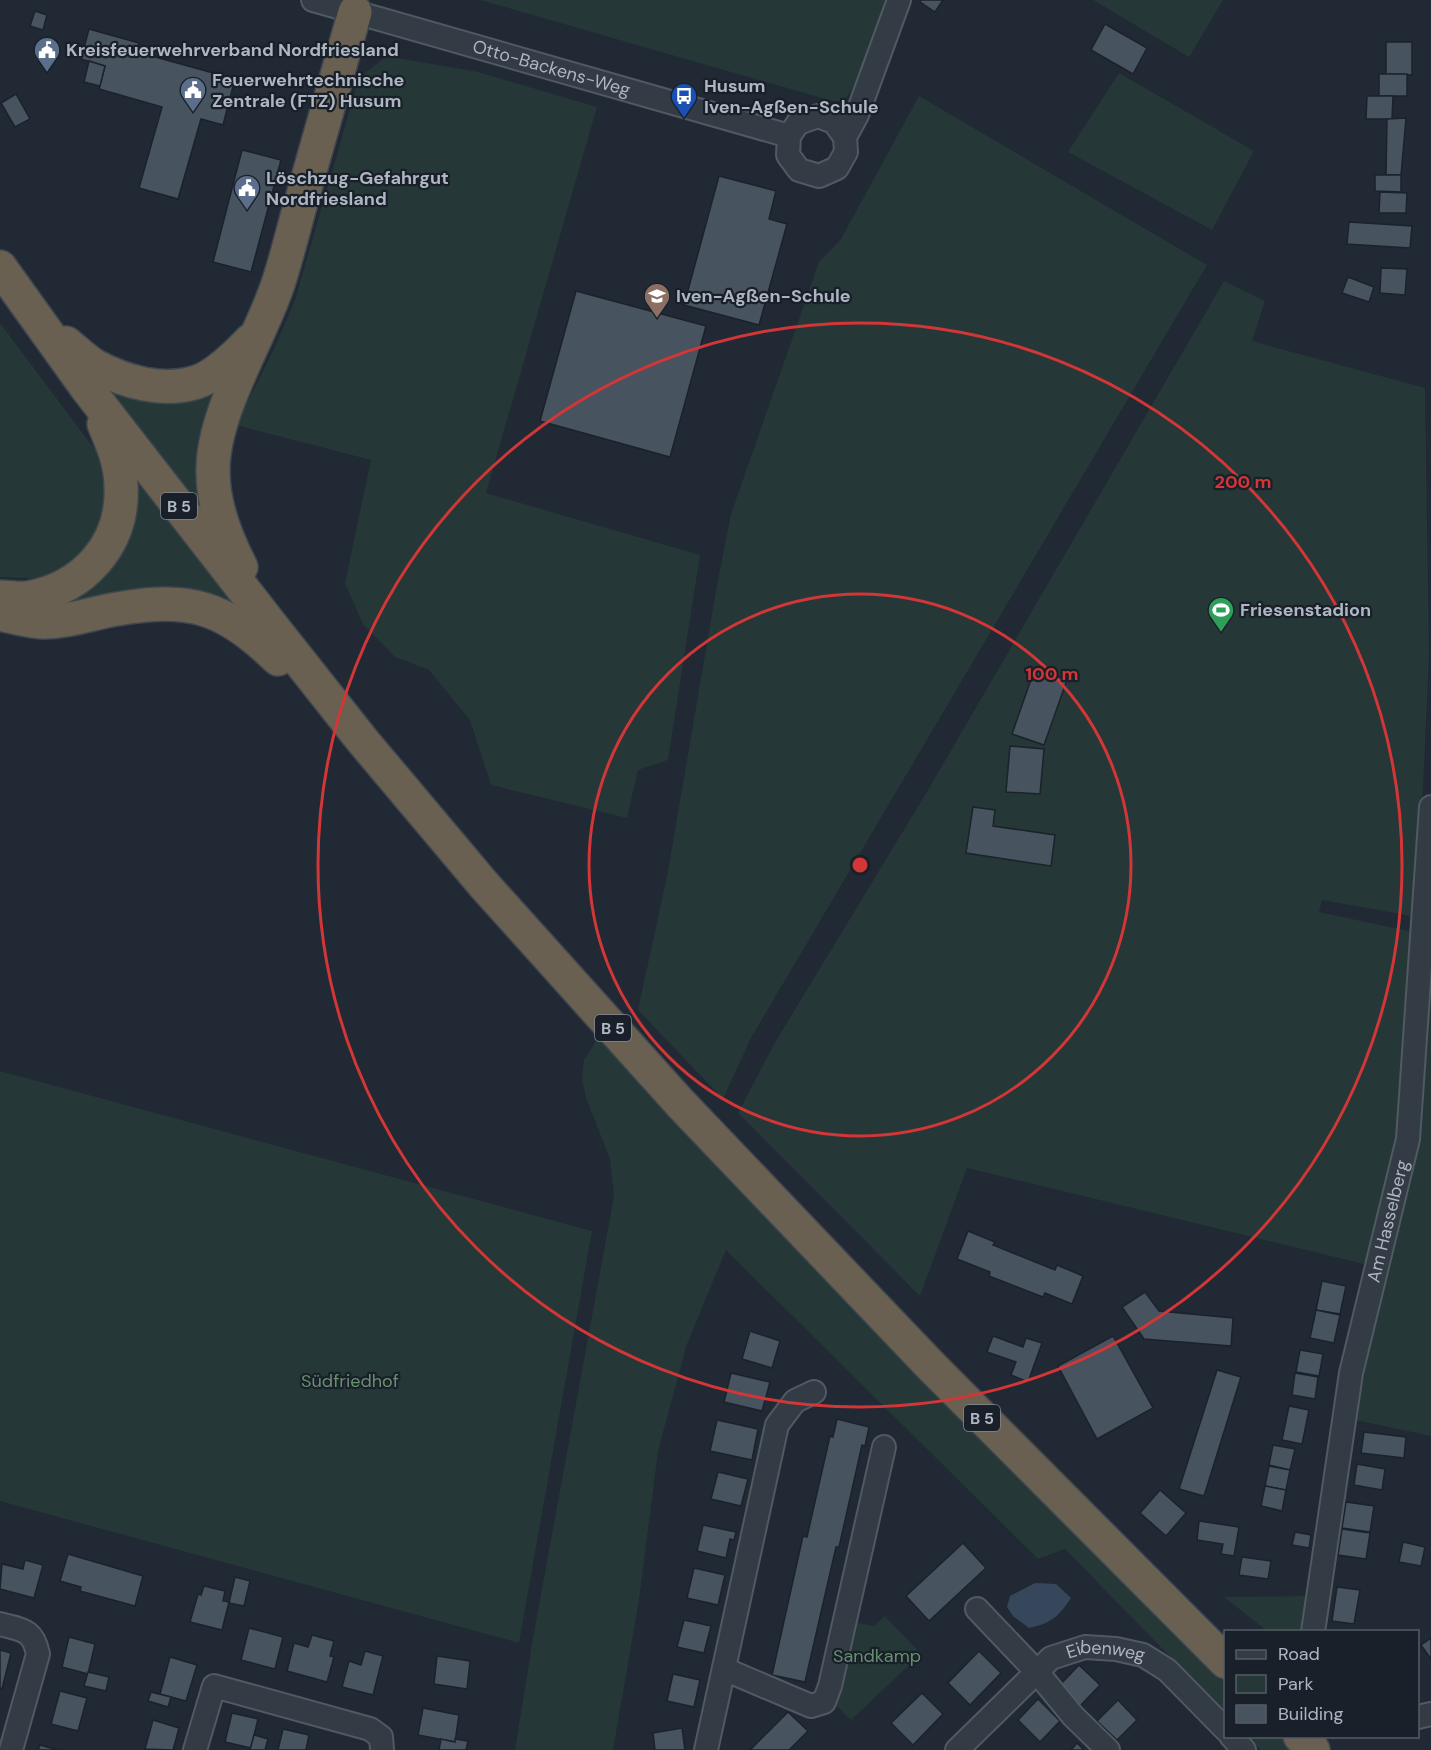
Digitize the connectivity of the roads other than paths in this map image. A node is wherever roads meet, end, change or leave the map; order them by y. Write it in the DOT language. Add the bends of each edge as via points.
graph roads {
  1 [pos="313,0"];
  2 [pos="899,0"];
  3 [pos="355,12"];
  4 [pos="789,136"];
  5 [pos="845,137"];
  6 [pos="0,267"];
  7 [pos="36,318"];
  8 [pos="261,330"];
  9 [pos="86,387"];
  10 [pos="0,597"];
  11 [pos="0,614"];
  12 [pos="271,625"];
  13 [pos="362,740"];
  14 [pos="1431,807"];
  15 [pos="814,1392"];
  16 [pos="884,1447"];
  17 [pos="977,1609"];
  18 [pos="0,1624"];
  19 [pos="1313,1630"];
  20 [pos="1224,1660"];
  21 [pos="724,1669"];
  22 [pos="1036,1672"];
  23 [pos="1224,1728"];
  24 [pos="1232,1738"];
  25 [pos="1301,1738"];
  26 [pos="11,1750"];
  27 [pos="195,1750"];
  28 [pos="382,1750"];
  29 [pos="706,1750"];
  30 [pos="957,1750"];
  31 [pos="1108,1750"];
  32 [pos="1244,1750"];
  33 [pos="1313,1750"];
  1 -- 3 [label="street, Otto-Backens-Weg"];
  2 -- 5 [label="street" via="857,116"];
  3 -- 4 [label="street, Otto-Backens-Weg"];
  3 -- 8 [label="highway" via="278,284"];
  4 -- 5 [label="street" via="798,123 818,116 834,122"];
  4 -- 5 [label="street" via="788,155 799,170 819,176 837,168 846,152"];
  6 -- 7 [label="highway, B 5"];
  7 -- 8 [label="highway" via="94,365 131,382 164,386 198,382 234,359"];
  7 -- 9 [label="highway, B 5"];
  8 -- 12 [label="highway" via="228,401 217,434 213,472 217,508 230,546"];
  9 -- 10 [label="highway" via="114,447 122,485 119,519 104,554 78,578 54,591 25,598"];
  9 -- 12 [label="highway, B 5"];
  11 -- 13 [label="highway" via="44,622 165,603 202,607 229,619 259,640"];
  12 -- 13 [label="highway, B 5"];
  13 -- 20 [label="highway, B 5" via="484,885 680,1103 931,1366"];
  14 -- 19 [label="street, Am Hasselberg" via="1408,1139 1351,1373"];
  15 -- 21 [label="street" via="795,1401 777,1425"];
  16 -- 21 [label="street" via="824,1702 811,1706"];
  17 -- 22 [label="street"];
  18 -- 26 [label="street" via="27,1632 35,1640 38,1654"];
  21 -- 29 [label="street"];
  22 -- 23 [label="street, Eibenweg" via="1051,1658 1085,1647 1143,1655 1167,1670"];
  22 -- 30 [label="street, Eibenweg"];
  22 -- 31 [label="street"];
  24 -- 32 [label="street"];
  25 -- 33 [label="highway"];
  27 -- 28 [label="street" via="214,1686 370,1729 381,1737"];
}
